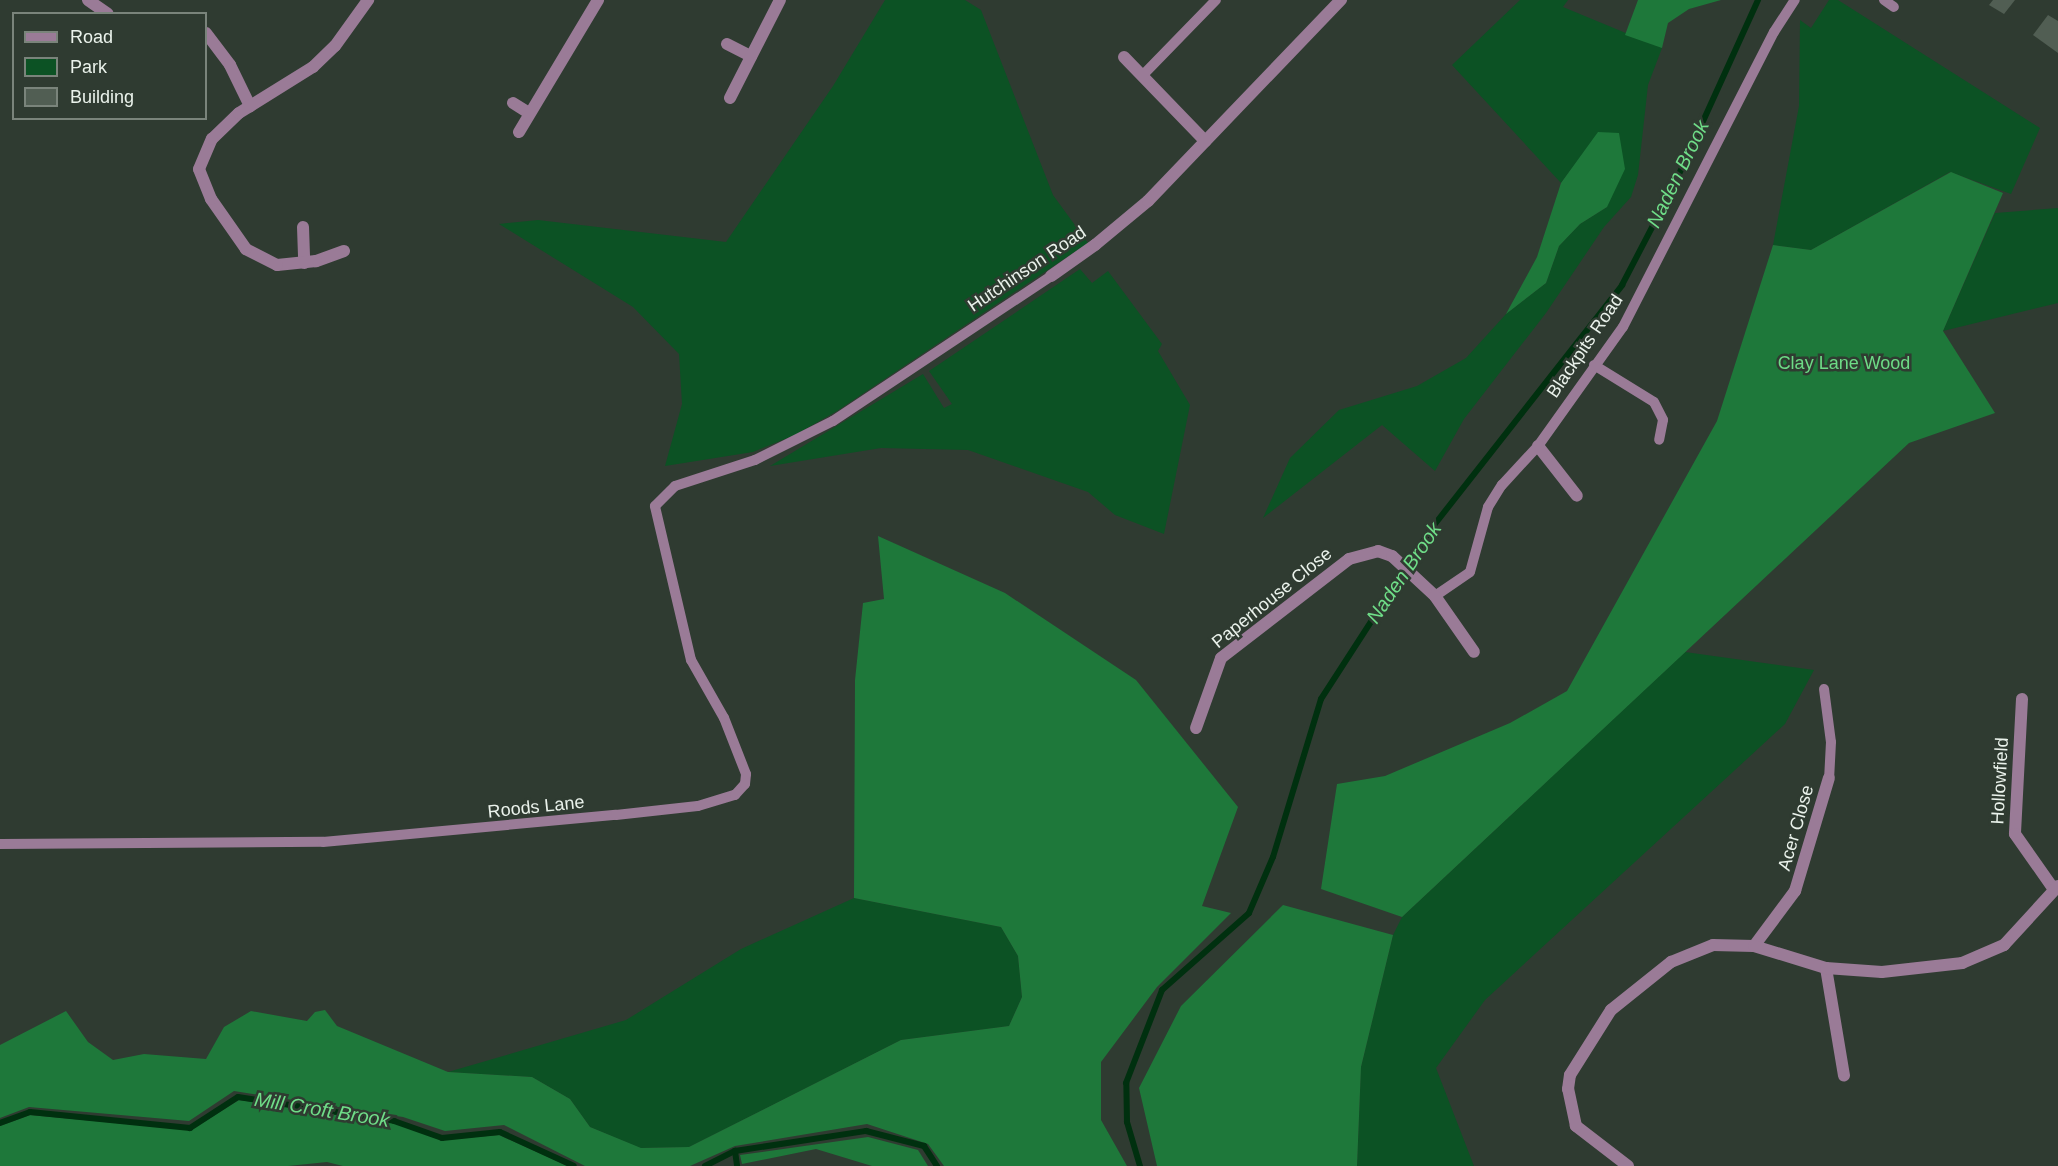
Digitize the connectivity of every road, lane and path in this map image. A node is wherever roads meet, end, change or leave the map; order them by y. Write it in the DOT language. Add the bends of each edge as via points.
graph roads {
  1 [pos="88,0"];
  2 [pos="368,0"];
  3 [pos="598,0"];
  4 [pos="780,0"];
  5 [pos="1216,0"];
  6 [pos="1341,0"];
  7 [pos="1795,0"];
  8 [pos="1884,0"];
  9 [pos="1894,7"];
  10 [pos="105,12"];
  11 [pos="207,34"];
  12 [pos="726,44"];
  13 [pos="751,56"];
  14 [pos="1124,57"];
  15 [pos="1142,76"];
  16 [pos="730,98"];
  17 [pos="513,103"];
  18 [pos="250,106"];
  19 [pos="529,113"];
  20 [pos="519,132"];
  21 [pos="1205,141"];
  22 [pos="303,227"];
  23 [pos="344,252"];
  24 [pos="304,263"];
  25 [pos="1052,276"];
  26 [pos="1594,365"];
  27 [pos="1659,440"];
  28 [pos="1538,446"];
  29 [pos="675,486"];
  30 [pos="1577,496"];
  31 [pos="1435,596"];
  32 [pos="1474,652"];
  33 [pos="1824,688"];
  34 [pos="2022,699"];
  35 [pos="1197,728"];
  36 [pos="1828,778"];
  37 [pos="0,844"];
  38 [pos="2056,887"];
  39 [pos="1754,946"];
  40 [pos="1826,968"];
  41 [pos="1844,1075"];
  42 [pos="1628,1166"];
  1 -- 10 [label="street"];
  2 -- 18 [label="street" via="335,46 313,67"];
  3 -- 19 [label="street"];
  4 -- 13 [label="street"];
  5 -- 15 [label="lane"];
  6 -- 21 [label="street, Hutchinson Road"];
  7 -- 26 [label="lane, Blackpits Road" via="1774,32 1623,327"];
  8 -- 9 [label="lane"];
  11 -- 18 [label="street" via="230,65"];
  12 -- 13 [label="street"];
  13 -- 16 [label="street"];
  14 -- 15 [label="street"];
  15 -- 21 [label="street"];
  17 -- 19 [label="street"];
  18 -- 24 [label="street" via="212,139 199,169 211,199 246,249 277,265"];
  19 -- 20 [label="street"];
  21 -- 25 [label="street, Hutchinson Road" via="1148,201"];
  22 -- 24 [label="street"];
  23 -- 24 [label="street"];
  25 -- 29 [label="lane, Hutchinson Road" via="833,421 755,460"];
  26 -- 27 [label="lane" via="1654,402 1663,420"];
  26 -- 28 [label="lane, Blackpits Road"];
  28 -- 30 [label="street"];
  28 -- 31 [label="lane, Blackpits Road" via="1502,485 1488,507 1470,572"];
  29 -- 37 [label="lane, Roods Lane" via="655,506 691,660 724,718 746,774 745,784 735,795 720,802 651,811 335,841"];
  31 -- 32 [label="street"];
  31 -- 35 [label="street, Paperhouse Close" via="1392,556 1378,551 1349,559 1221,658"];
  33 -- 36 [label="lane" via="1832,742"];
  34 -- 38 [label="street, Hollowfield" via="2015,834"];
  36 -- 39 [label="street, Acer Close" via="1796,891"];
  38 -- 40 [label="street" via="2004,945 1962,963 1882,972"];
  39 -- 40 [label="street"];
  39 -- 42 [label="street" via="1713,945 1671,962 1611,1010 1570,1075 1568,1089 1576,1126"];
  40 -- 41 [label="street"];
}
